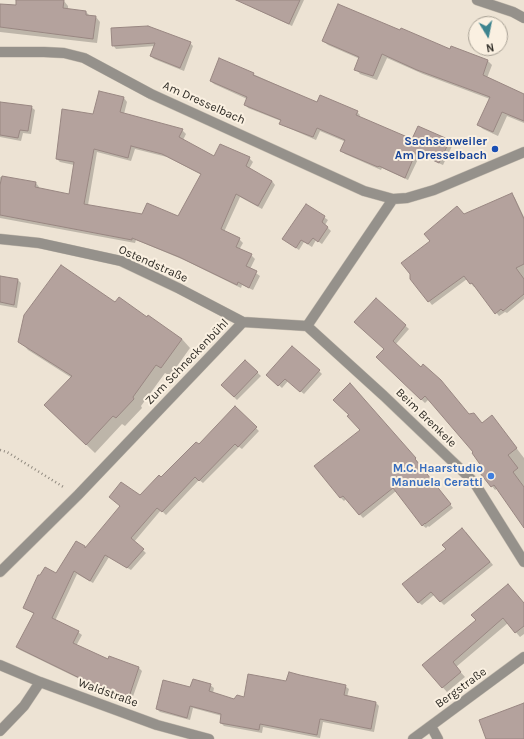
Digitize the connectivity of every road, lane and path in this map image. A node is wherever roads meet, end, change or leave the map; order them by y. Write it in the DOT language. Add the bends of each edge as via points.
graph roads {
  1 [pos="477,0"];
  2 [pos="524,18"];
  3 [pos="0,52"];
  4 [pos="524,152"];
  5 [pos="393,199"];
  6 [pos="0,239"];
  7 [pos="243,322"];
  8 [pos="307,326"];
  9 [pos="0,450"];
  10 [pos="62,486"];
  11 [pos="524,562"];
  12 [pos="0,572"];
  13 [pos="524,657"];
  14 [pos="0,665"];
  15 [pos="40,682"];
  16 [pos="431,726"];
  17 [pos="0,731"];
  18 [pos="209,739"];
  19 [pos="413,739"];
  20 [pos="438,739"];
  1 -- 2 [label="street" via="514,12"];
  3 -- 5 [label="street, Am Dresselbach" via="64,53 84,58 151,94 364,191"];
  4 -- 5 [label="street" via="434,190 407,198"];
  5 -- 8 [label="street"];
  6 -- 7 [label="street, Ostendstraße" via="39,243 120,261"];
  7 -- 8 [label="street, Zum Schneckenbühl"];
  7 -- 12 [label="street, Zum Schneckenbühl" via="78,495"];
  8 -- 11 [label="street, Beim Brenkele" via="474,482"];
  9 -- 10 [label="path"];
  13 -- 16 [label="street, Bergstraße"];
  14 -- 15 [label="street, Waldstraße"];
  15 -- 17 [label="street" via="24,706"];
  15 -- 18 [label="street, Waldstraße" via="157,725"];
  16 -- 19 [label="street, Bergstraße"];
  16 -- 20 [label="street"];
}
